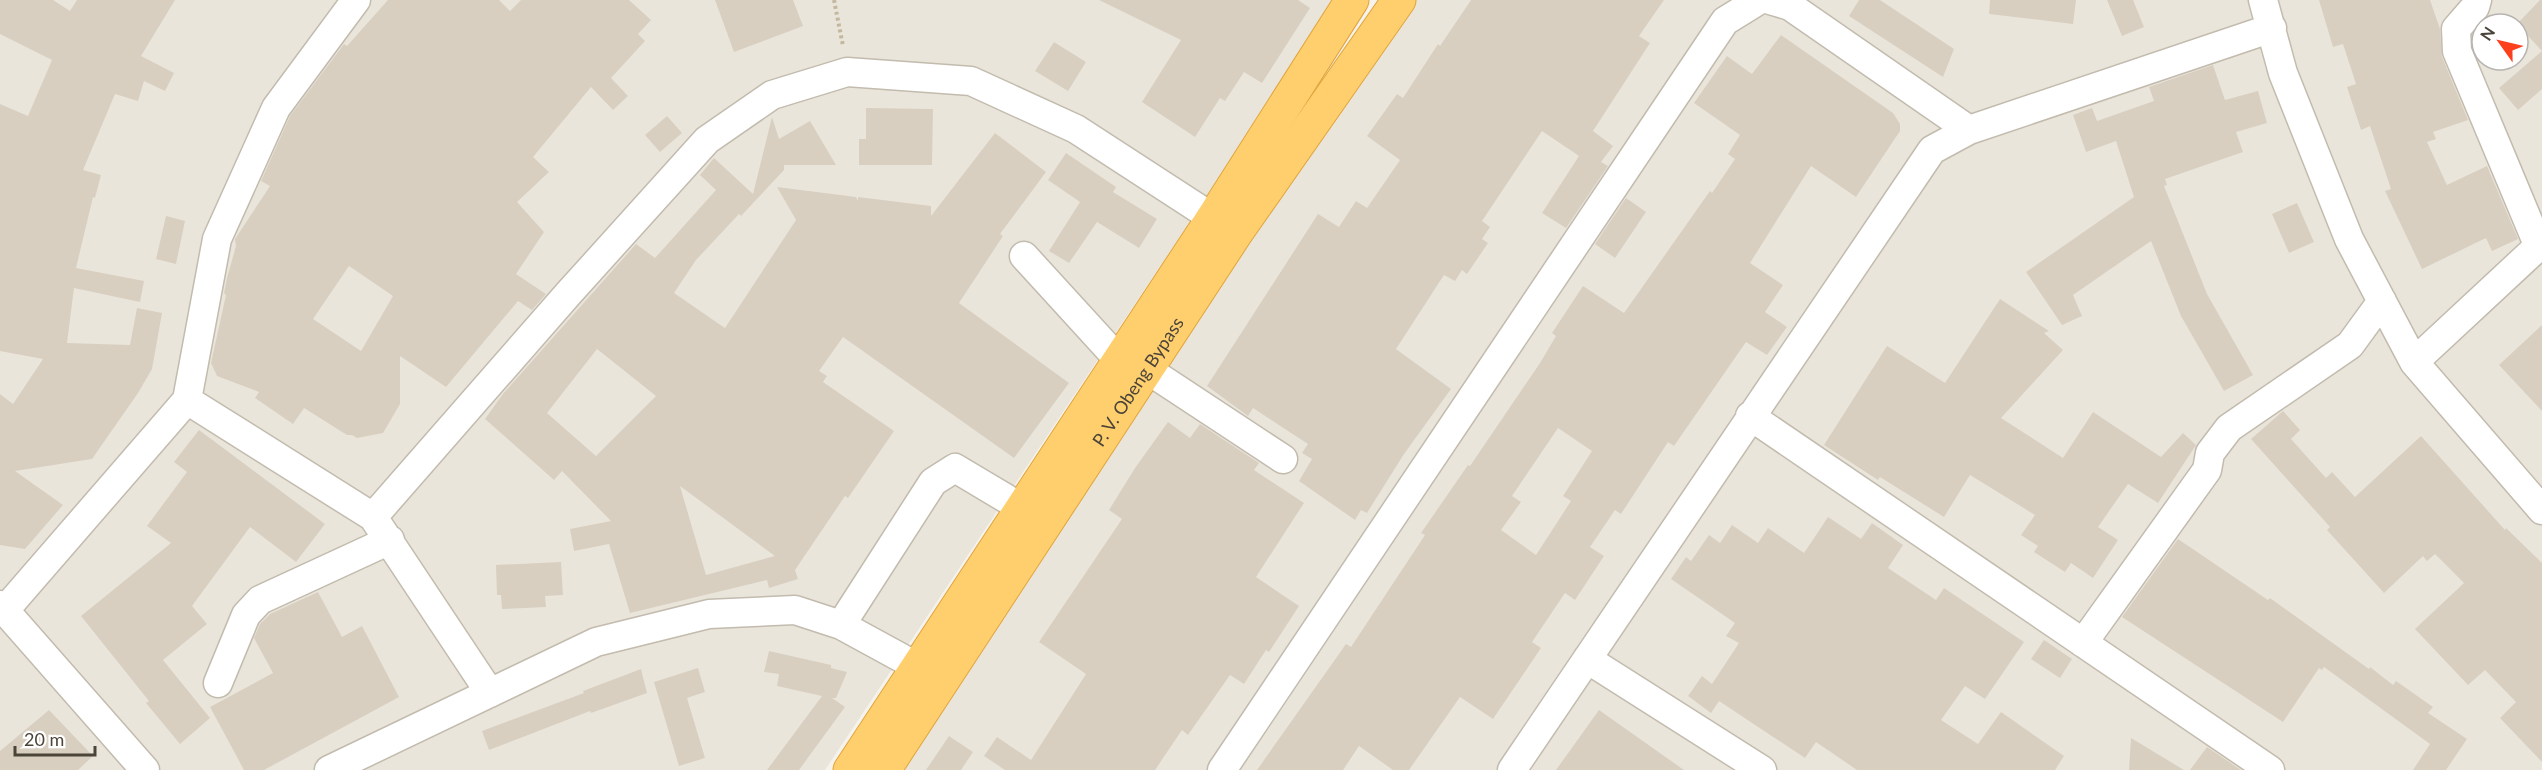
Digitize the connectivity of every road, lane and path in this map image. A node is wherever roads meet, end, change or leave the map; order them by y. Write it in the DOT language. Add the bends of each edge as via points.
graph roads {
  1 [pos="356,0"];
  2 [pos="834,0"];
  3 [pos="1352,0"];
  4 [pos="1399,0"];
  5 [pos="1759,0"];
  6 [pos="1770,0"];
  7 [pos="2263,0"];
  8 [pos="2478,0"];
  9 [pos="2272,28"];
  10 [pos="847,72"];
  11 [pos="1969,130"];
  12 [pos="1213,218"];
  13 [pos="2540,245"];
  14 [pos="1024,256"];
  15 [pos="2382,300"];
  16 [pos="2414,362"];
  17 [pos="1134,365"];
  18 [pos="187,400"];
  19 [pos="1750,416"];
  20 [pos="1283,459"];
  21 [pos="1022,508"];
  22 [pos="2542,510"];
  23 [pos="373,517"];
  24 [pos="390,540"];
  25 [pos="2,608"];
  26 [pos="841,625"];
  27 [pos="2083,643"];
  28 [pos="1587,659"];
  29 [pos="918,667"];
  30 [pos="218,683"];
  31 [pos="490,693"];
  32 [pos="145,770"];
  33 [pos="329,770"];
  34 [pos="850,770"];
  35 [pos="884,770"];
  36 [pos="1221,770"];
  37 [pos="1512,770"];
  38 [pos="1762,770"];
  39 [pos="2270,770"];
  1 -- 18 [label="street" via="276,108 217,239"];
  2 -- 10 [label="path"];
  3 -- 12 [label="highway, P. V. Obeng Bypass"];
  4 -- 17 [label="highway, P. V. Obeng Bypass" via="1236,233"];
  5 -- 36 [label="street" via="1725,21"];
  6 -- 11 [label="street" via="1790,6"];
  7 -- 9 [label="street"];
  8 -- 13 [label="street" via="2456,29 2457,51"];
  9 -- 11 [label="street"];
  9 -- 15 [label="street" via="2283,73 2349,239"];
  10 -- 12 [label="street" via="971,81 1076,129"];
  10 -- 23 [label="street" via="772,95 707,140"];
  11 -- 19 [label="street" via="1932,150"];
  12 -- 17 [label="highway, P. V. Obeng Bypass"];
  13 -- 16 [label="street"];
  14 -- 17 [label="street"];
  15 -- 16 [label="street"];
  15 -- 27 [label="street" via="2350,345 2229,428 2211,453 2207,470"];
  16 -- 22 [label="street"];
  17 -- 20 [label="street"];
  17 -- 21 [label="highway, P. V. Obeng Bypass"];
  17 -- 35 [label="highway, P. V. Obeng Bypass"];
  18 -- 23 [label="street"];
  18 -- 25 [label="street"];
  19 -- 27 [label="street"];
  19 -- 28 [label="street"];
  21 -- 26 [label="street" via="955,468 933,482"];
  21 -- 29 [label="highway, P. V. Obeng Bypass"];
  23 -- 24 [label="street"];
  24 -- 30 [label="street" via="260,600 246,615"];
  24 -- 31 [label="street"];
  25 -- 32 [label="street"];
  26 -- 29 [label="street"];
  26 -- 31 [label="street" via="795,610 709,614 596,642"];
  27 -- 39 [label="street"];
  28 -- 37 [label="street"];
  28 -- 38 [label="street"];
  29 -- 34 [label="highway, P. V. Obeng Bypass"];
  31 -- 33 [label="street"];
}
